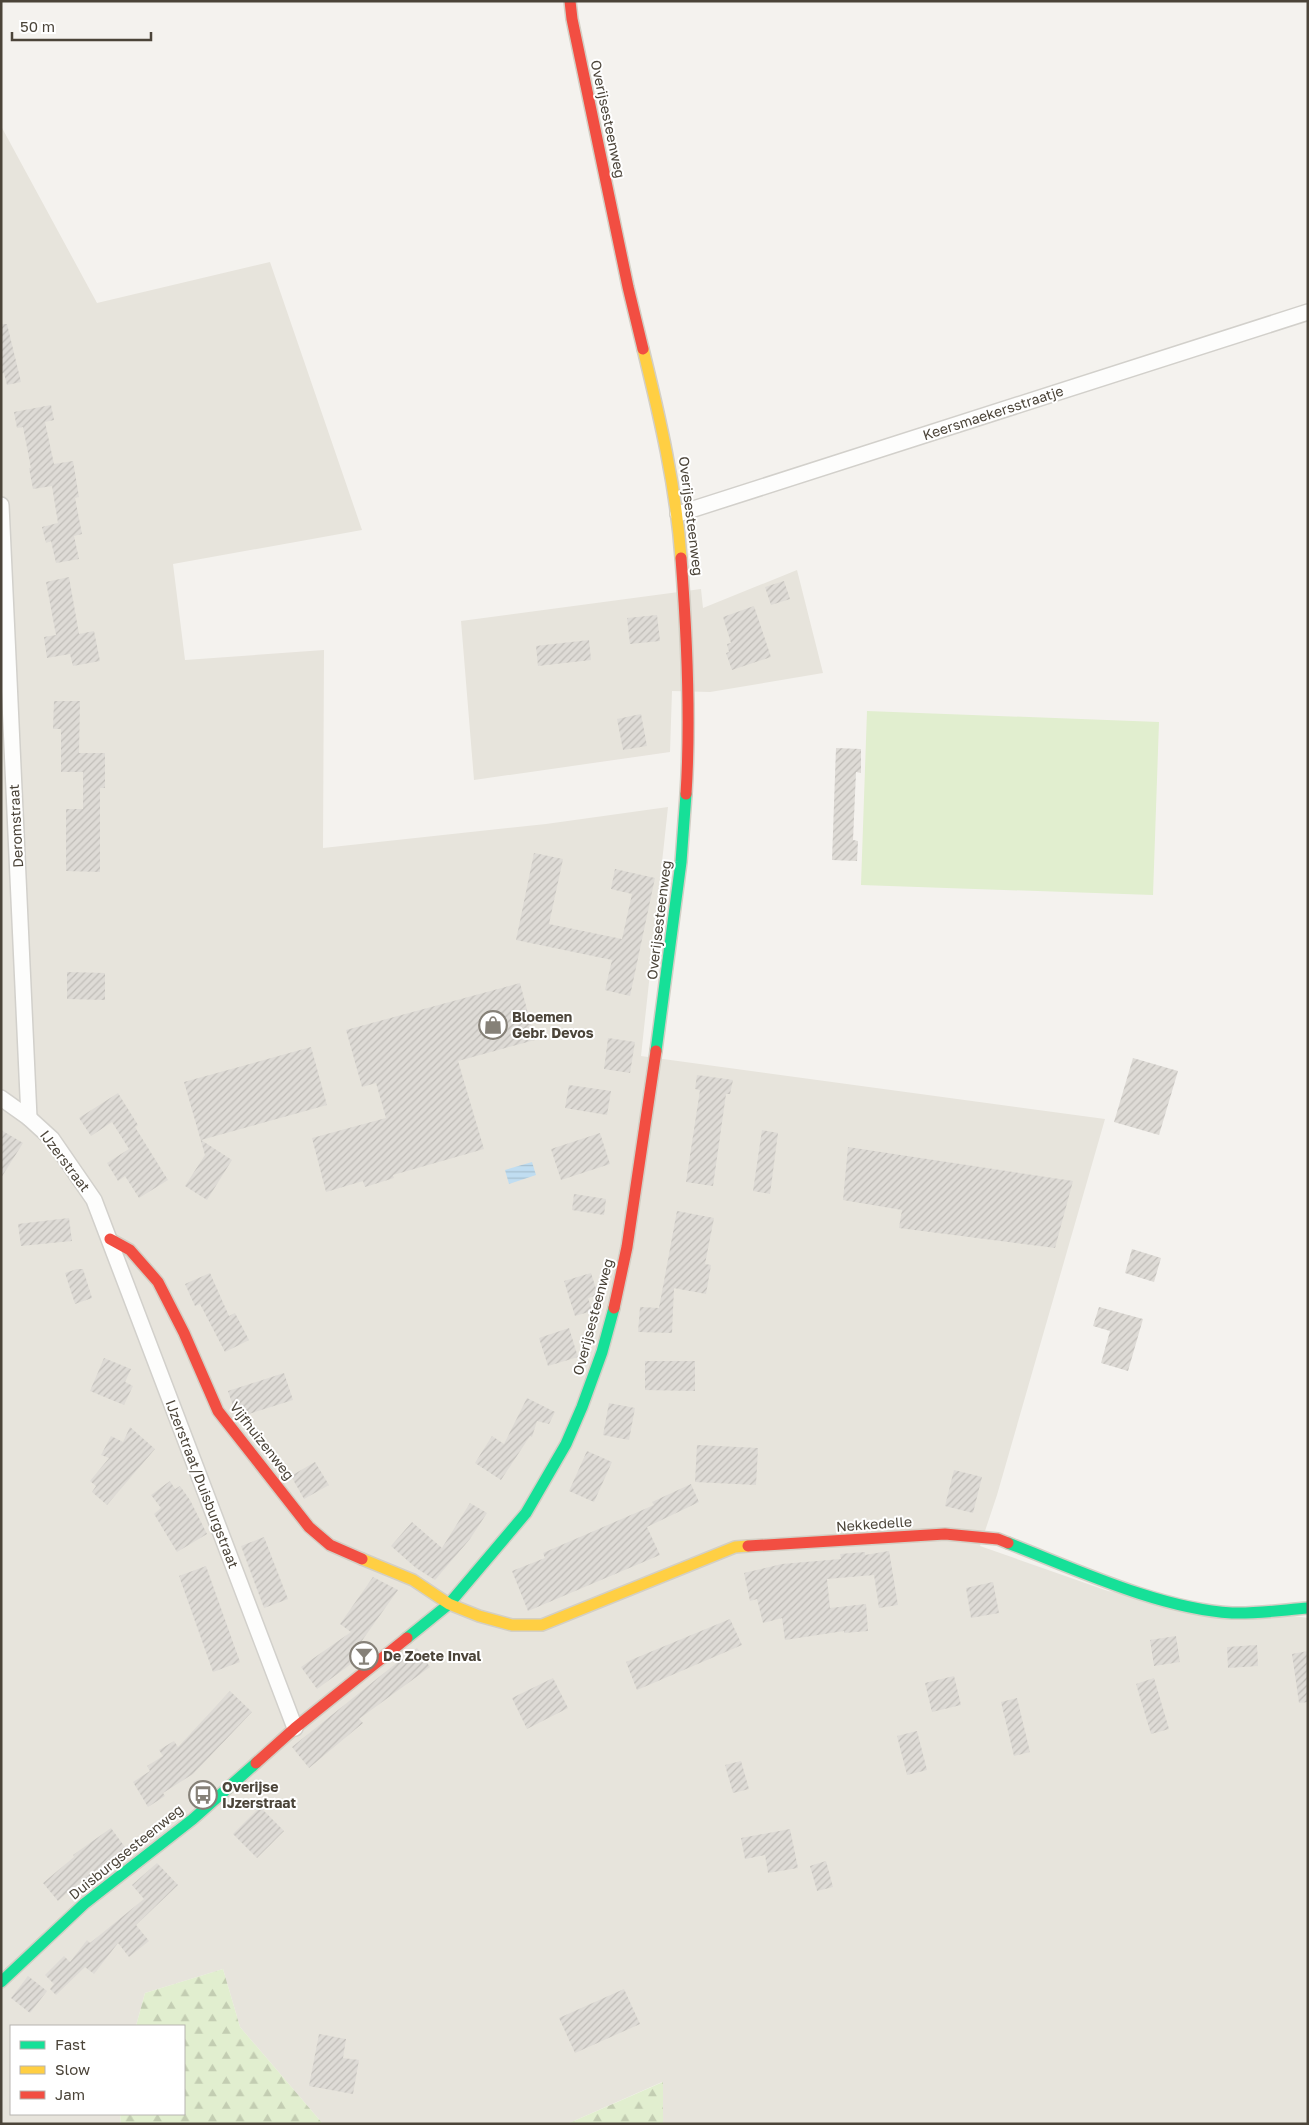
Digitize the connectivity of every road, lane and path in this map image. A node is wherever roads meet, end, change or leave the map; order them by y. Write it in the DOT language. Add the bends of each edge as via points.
graph roads {
  1 [pos="570,1"];
  2 [pos="1308,312"];
  3 [pos="1,505"];
  4 [pos="678,514"];
  5 [pos="1,1098"];
  6 [pos="29,1118"];
  7 [pos="110,1239"];
  8 [pos="449,1604"];
  9 [pos="1308,1608"];
  10 [pos="295,1728"];
  11 [pos="1,1982"];
  1 -- 4 [label="street, Overijsesteenweg" via="626,278 664,433"];
  2 -- 4 [label="street, Keersmaekersstraatje"];
  3 -- 6 [label="street, Deromstraat"];
  4 -- 8 [label="street, Overijsesteenweg" via="686,623 686,813 663,1005 616,1299 602,1352 566,1444 526,1513"];
  5 -- 6 [label="street, IJzerstraat"];
  6 -- 7 [label="street, IJzerstraat" via="52,1139 94,1200"];
  7 -- 8 [label="street, Vijfhuizenweg" via="130,1250 158,1282 218,1411 309,1527 330,1545 413,1580"];
  7 -- 10 [label="street, IJzerstraat/Duisburgstraat"];
  8 -- 9 [label="street, Nekkedelle" via="512,1625 542,1625 735,1547 945,1534 998,1539 1122,1587 1192,1608 1233,1613"];
  8 -- 10 [label="street, Overijsesteenweg"];
  10 -- 11 [label="street, Duisburgsesteenweg" via="193,1819 84,1904"];
}
